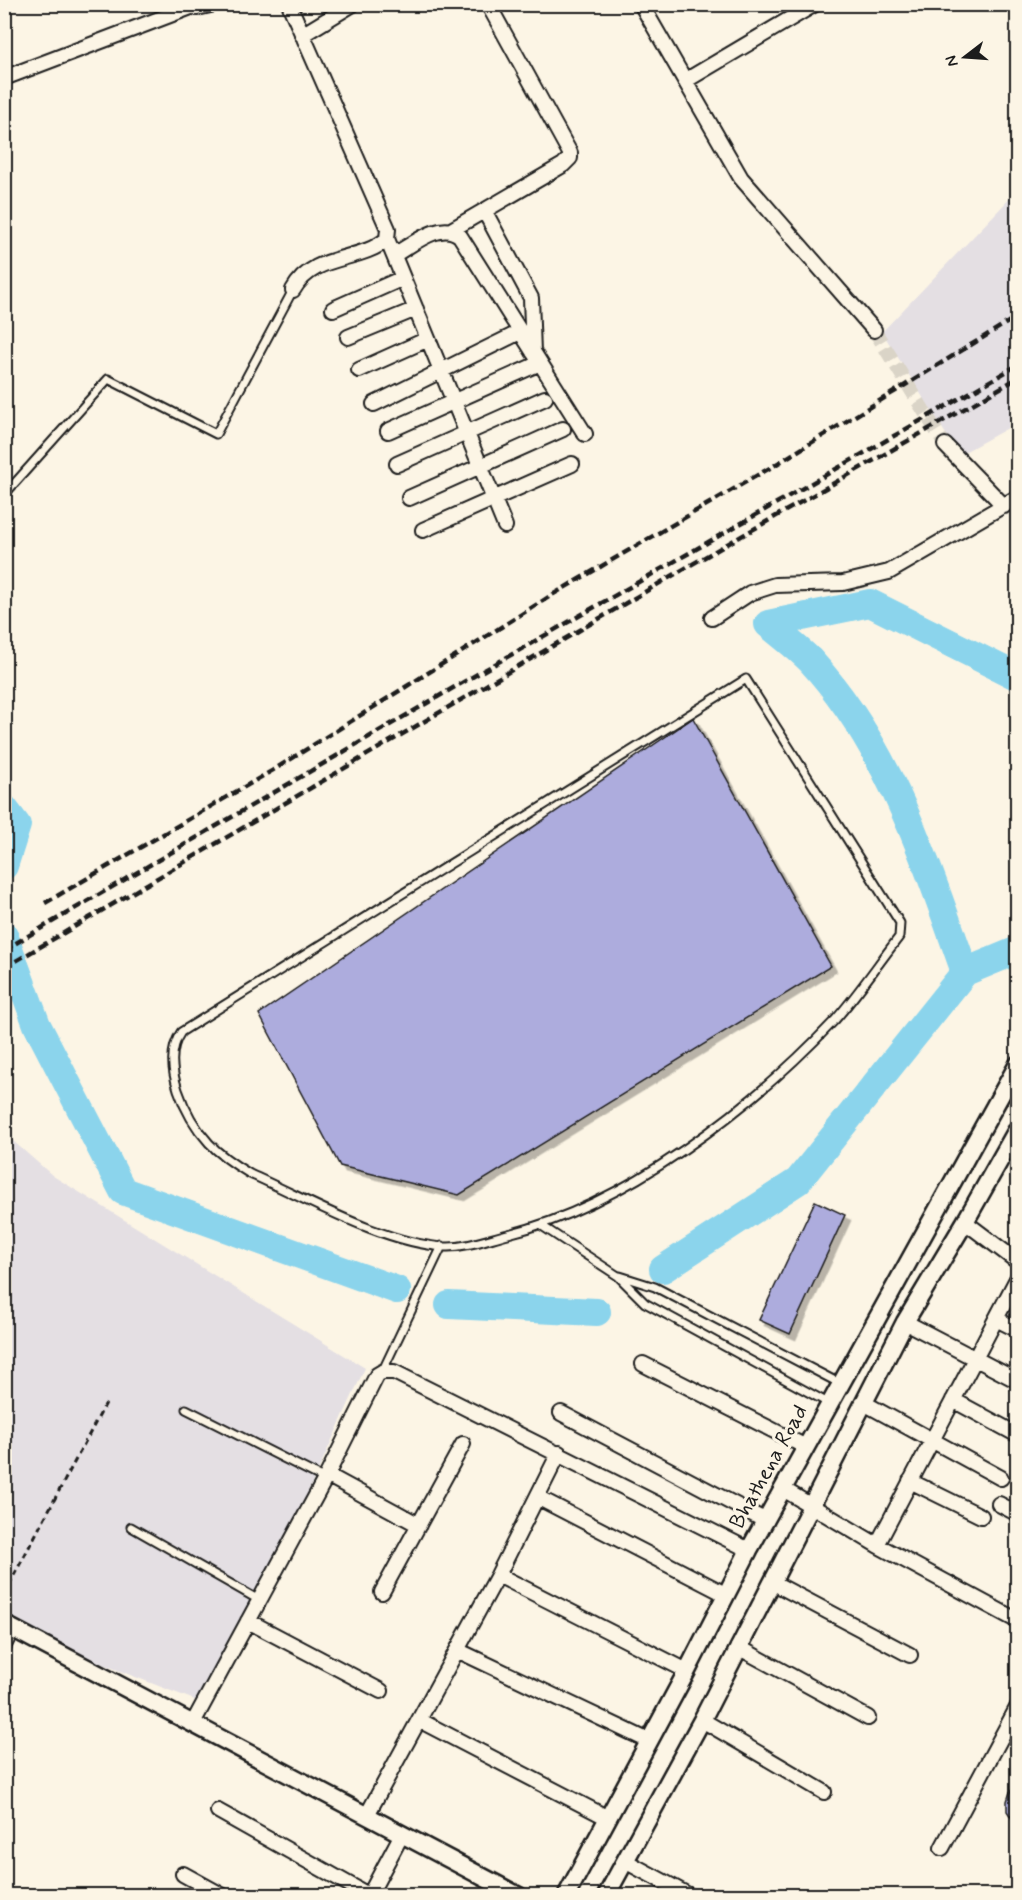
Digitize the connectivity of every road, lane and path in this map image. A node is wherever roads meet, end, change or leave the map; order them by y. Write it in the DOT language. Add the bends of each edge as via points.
graph roads {
  1 [pos="215,4"];
  2 [pos="289,4"];
  3 [pos="322,4"];
  4 [pos="353,4"];
  5 [pos="488,4"];
  6 [pos="641,4"];
  7 [pos="814,5"];
  8 [pos="189,6"];
  9 [pos="329,18"];
  10 [pos="302,35"];
  11 [pos="4,78"];
  12 [pos="685,81"];
  13 [pos="485,212"];
  14 [pos="451,230"];
  15 [pos="387,239"];
  16 [pos="393,255"];
  17 [pos="403,278"];
  18 [pos="293,290"];
  19 [pos="333,309"];
  20 [pos="416,309"];
  21 [pos="874,330"];
  22 [pos="520,332"];
  23 [pos="348,337"];
  24 [pos="428,339"];
  25 [pos="537,358"];
  26 [pos="359,370"];
  27 [pos="441,370"];
  28 [pos="544,398"];
  29 [pos="454,402"];
  30 [pos="374,404"];
  31 [pos="563,429"];
  32 [pos="388,431"];
  33 [pos="467,433"];
  34 [pos="585,434"];
  35 [pos="945,445"];
  36 [pos="397,464"];
  37 [pos="572,464"];
  38 [pos="480,466"];
  39 [pos="4,495"];
  40 [pos="1017,497"];
  41 [pos="410,498"];
  42 [pos="494,499"];
  43 [pos="1004,506"];
  44 [pos="505,526"];
  45 [pos="423,530"];
  46 [pos="712,618"];
  47 [pos="1017,1064"];
  48 [pos="1017,1128"];
  49 [pos="965,1222"];
  50 [pos="542,1226"];
  51 [pos="442,1246"];
  52 [pos="1017,1262"];
  53 [pos="618,1275"];
  54 [pos="1017,1277"];
  55 [pos="996,1319"];
  56 [pos="905,1322"];
  57 [pos="1017,1330"];
  58 [pos="975,1357"];
  59 [pos="643,1364"];
  60 [pos="382,1372"];
  61 [pos="1017,1381"];
  62 [pos="841,1384"];
  63 [pos="953,1400"];
  64 [pos="107,1401"];
  65 [pos="864,1403"];
  66 [pos="830,1404"];
  67 [pos="186,1409"];
  68 [pos="561,1413"];
  69 [pos="1016,1434"];
  70 [pos="932,1441"];
  71 [pos="463,1444"];
  72 [pos="806,1447"];
  73 [pos="560,1453"];
  74 [pos="326,1477"];
  75 [pos="1001,1478"];
  76 [pos="910,1481"];
  77 [pos="783,1489"];
  78 [pos="537,1497"];
  79 [pos="999,1504"];
  80 [pos="811,1506"];
  81 [pos="1017,1514"];
  82 [pos="981,1516"];
  83 [pos="766,1521"];
  84 [pos="419,1525"];
  85 [pos="131,1527"];
  86 [pos="877,1545"];
  87 [pos="748,1550"];
  88 [pos="498,1575"];
  89 [pos="772,1582"];
  90 [pos="382,1592"];
  91 [pos="4,1594"];
  92 [pos="725,1594"];
  93 [pos="260,1600"];
  94 [pos="248,1621"];
  95 [pos="1017,1621"];
  96 [pos="10,1627"];
  97 [pos="738,1647"];
  98 [pos="457,1650"];
  99 [pos="4,1653"];
  100 [pos="910,1655"];
  101 [pos="687,1671"];
  102 [pos="381,1691"];
  103 [pos="1017,1706"];
  104 [pos="868,1718"];
  105 [pos="419,1720"];
  106 [pos="702,1720"];
  107 [pos="193,1724"];
  108 [pos="649,1741"];
  109 [pos="824,1792"];
  110 [pos="218,1811"];
  111 [pos="367,1815"];
  112 [pos="606,1817"];
  113 [pos="402,1834"];
  114 [pos="942,1848"];
  115 [pos="625,1861"];
  116 [pos="183,1874"];
  117 [pos="370,1895"];
  118 [pos="223,1896"];
  119 [pos="519,1896"];
  120 [pos="566,1896"];
  121 [pos="606,1896"];
  122 [pos="690,1896"];
  1 -- 8 [label="street"];
  2 -- 10 [label="street"];
  3 -- 9 [label="street"];
  4 -- 9 [label="street"];
  5 -- 13 [label="street" via="570,158"];
  6 -- 12 [label="street"];
  7 -- 12 [label="street"];
  8 -- 11 [label="street"];
  9 -- 10 [label="street"];
  10 -- 15 [label="street" via="388,230"];
  12 -- 21 [label="street" via="747,187"];
  13 -- 14 [label="street"];
  13 -- 25 [label="street" via="531,298"];
  14 -- 16 [label="street" via="439,231"];
  14 -- 22 [label="street" via="460,236"];
  15 -- 16 [label="street"];
  15 -- 18 [label="street" via="310,269"];
  16 -- 17 [label="street"];
  17 -- 19 [label="street"];
  17 -- 20 [label="street"];
  18 -- 39 [label="lane" via="216,434 108,380"];
  20 -- 23 [label="street"];
  20 -- 24 [label="street"];
  22 -- 25 [label="street"];
  22 -- 27 [label="street"];
  24 -- 26 [label="street"];
  24 -- 27 [label="street"];
  25 -- 29 [label="street"];
  25 -- 34 [label="street"];
  27 -- 29 [label="street"];
  27 -- 30 [label="street"];
  28 -- 33 [label="street"];
  29 -- 32 [label="street"];
  29 -- 33 [label="street"];
  31 -- 38 [label="street"];
  33 -- 36 [label="street"];
  33 -- 38 [label="street"];
  35 -- 43 [label="street"];
  37 -- 42 [label="street"];
  38 -- 41 [label="street"];
  38 -- 42 [label="street"];
  40 -- 43 [label="street"];
  42 -- 44 [label="street"];
  42 -- 45 [label="street"];
  43 -- 46 [label="street" via="889,572 843,583 775,585 750,593"];
  47 -- 62 [label="street, Bhathena Road"];
  48 -- 49 [label="street"];
  49 -- 52 [label="street"];
  49 -- 56 [label="street"];
  50 -- 51 [label="lane"];
  50 -- 51 [label="lane" via="664,1163 712,1130 835,1019 899,937 900,923 891,906 746,679 193,1023 175,1041 175,1077 193,1122 231,1162 387,1235"];
  50 -- 53 [label="lane"];
  51 -- 60 [label="lane"];
  53 -- 62 [label="lane" via="656,1287"];
  53 -- 66 [label="lane" via="645,1303"];
  54 -- 55 [label="street"];
  55 -- 57 [label="street"];
  55 -- 58 [label="street"];
  56 -- 58 [label="street"];
  56 -- 65 [label="street"];
  58 -- 61 [label="street"];
  58 -- 63 [label="street"];
  59 -- 72 [label="street"];
  60 -- 73 [label="street" via="394,1372"];
  60 -- 74 [label="street"];
  62 -- 66 [label="street, Bhathena Road"];
  63 -- 69 [label="street"];
  63 -- 70 [label="street"];
  64 -- 91 [label="path"];
  65 -- 70 [label="street"];
  65 -- 80 [label="street"];
  66 -- 72 [label="street, Bhathena Road"];
  67 -- 74 [label="lane"];
  68 -- 83 [label="street"];
  70 -- 75 [label="street"];
  70 -- 76 [label="street"];
  71 -- 84 [label="street"];
  72 -- 77 [label="street, Bhathena Road"];
  73 -- 78 [label="street"];
  73 -- 87 [label="street"];
  74 -- 84 [label="street"];
  74 -- 93 [label="street"];
  76 -- 82 [label="street"];
  76 -- 86 [label="street"];
  77 -- 80 [label="street"];
  77 -- 83 [label="street, Bhathena Road"];
  78 -- 88 [label="street"];
  78 -- 92 [label="street"];
  79 -- 81 [label="street"];
  80 -- 86 [label="street"];
  80 -- 89 [label="street"];
  83 -- 87 [label="street, Bhathena Road"];
  84 -- 90 [label="street"];
  85 -- 93 [label="lane"];
  86 -- 95 [label="street"];
  87 -- 92 [label="street, Bhathena Road"];
  88 -- 98 [label="street"];
  88 -- 101 [label="street"];
  89 -- 97 [label="street"];
  89 -- 100 [label="street"];
  92 -- 101 [label="street, Bhathena Road"];
  93 -- 94 [label="street"];
  94 -- 102 [label="street"];
  94 -- 107 [label="street"];
  96 -- 99 [label="lane"];
  96 -- 107 [label="street"];
  97 -- 104 [label="street"];
  97 -- 106 [label="street"];
  98 -- 105 [label="street"];
  98 -- 108 [label="street"];
  101 -- 108 [label="street, Bhathena Road"];
  103 -- 114 [label="street"];
  105 -- 111 [label="street"];
  105 -- 112 [label="street"];
  106 -- 109 [label="street"];
  106 -- 115 [label="street"];
  107 -- 111 [label="street"];
  108 -- 112 [label="street, Bhathena Road"];
  110 -- 117 [label="street"];
  111 -- 113 [label="street"];
  112 -- 120 [label="street, Bhathena Road"];
  113 -- 117 [label="street"];
  113 -- 119 [label="street"];
  115 -- 121 [label="street"];
  115 -- 122 [label="street"];
  116 -- 118 [label="street"];
}
